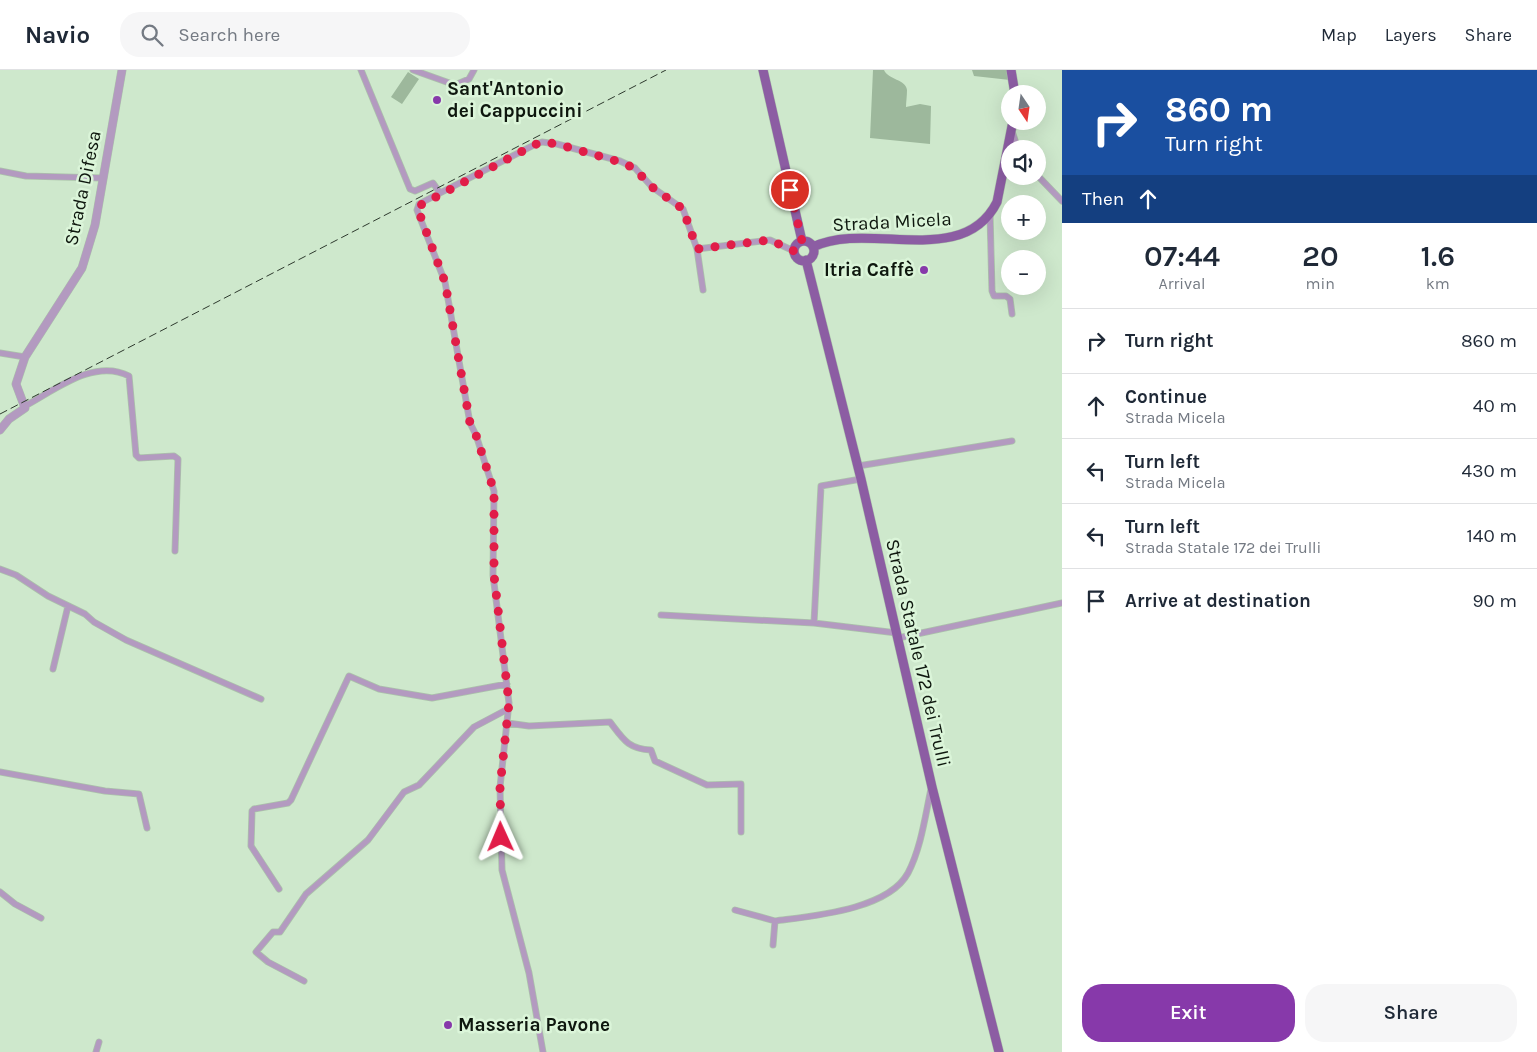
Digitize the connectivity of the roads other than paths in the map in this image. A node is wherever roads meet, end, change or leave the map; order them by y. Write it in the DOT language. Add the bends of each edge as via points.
graph roads {
  1 [pos="122,70"];
  2 [pos="361,70"];
  3 [pos="413,70"];
  4 [pos="474,70"];
  5 [pos="763,70"];
  6 [pos="1011,70"];
  7 [pos="1014,85"];
  8 [pos="1012,131"];
  9 [pos="1015,140"];
  10 [pos="0,171"];
  11 [pos="102,178"];
  12 [pos="1046,184"];
  13 [pos="440,193"];
  14 [pos="1062,201"];
  15 [pos="990,214"];
  16 [pos="802,241"];
  17 [pos="813,247"];
  18 [pos="697,249"];
  19 [pos="794,251"];
  20 [pos="806,260"];
  21 [pos="703,290"];
  22 [pos="1012,314"];
  23 [pos="0,353"];
  24 [pos="25,357"];
  25 [pos="25,406"];
  26 [pos="0,430"];
  27 [pos="1012,441"];
  28 [pos="858,466"];
  29 [pos="861,479"];
  30 [pos="175,552"];
  31 [pos="0,569"];
  32 [pos="1062,603"];
  33 [pos="68,606"];
  34 [pos="661,615"];
  35 [pos="814,623"];
  36 [pos="897,636"];
  37 [pos="53,669"];
  38 [pos="507,684"];
  39 [pos="262,699"];
  40 [pos="508,709"];
  41 [pos="507,723"];
  42 [pos="0,772"];
  43 [pos="932,787"];
  44 [pos="147,828"];
  45 [pos="741,832"];
  46 [pos="279,889"];
  47 [pos="0,892"];
  48 [pos="735,910"];
  49 [pos="41,918"];
  50 [pos="775,921"];
  51 [pos="772,945"];
  52 [pos="304,981"];
  53 [pos="99,1042"];
  54 [pos="96,1052"];
  55 [pos="543,1052"];
  56 [pos="999,1052"];
  1 -- 11 [label="street, Strada Difesa"];
  2 -- 13 [label="street" via="410,190 432,183"];
  3 -- 4 [label="street" via="455,85 468,78"];
  5 -- 16 [label="main road"];
  6 -- 7 [label="main road"];
  8 -- 9 [label="street"];
  8 -- 15 [label="main road, Strada Micela" via="1000,193"];
  10 -- 11 [label="street" via="26,176"];
  11 -- 24 [label="street, Strada Difesa" via="82,268"];
  12 -- 14 [label="street"];
  13 -- 18 [label="street" via="534,145 542,142 557,144 634,168 652,187 683,209"];
  13 -- 38 [label="street" via="419,204 417,210 445,282 470,423 494,491 494,575"];
  15 -- 17 [label="main road, Strada Micela" via="972,230 952,238 837,240"];
  15 -- 22 [label="street" via="992,291 994,296 1006,296 1010,300"];
  16 -- 17 [label="main road"];
  16 -- 19 [label="main road" via="797,243"];
  17 -- 20 [label="main road" via="813,255"];
  18 -- 19 [label="street" via="770,240"];
  18 -- 21 [label="street"];
  19 -- 20 [label="main road" via="799,260"];
  20 -- 28 [label="main road, Strada Statale 172 dei Trulli"];
  23 -- 24 [label="street"];
  24 -- 25 [label="street, Strada Difesa" via="16,384"];
  25 -- 26 [label="street"];
  25 -- 30 [label="street" via="91,371 103,370 130,376 136,455 139,458 174,456 178,459"];
  27 -- 28 [label="street"];
  28 -- 29 [label="main road, Strada Statale 172 dei Trulli"];
  29 -- 35 [label="street" via="821,486"];
  29 -- 36 [label="main road, Strada Statale 172 dei Trulli"];
  31 -- 33 [label="street"];
  32 -- 36 [label="street"];
  33 -- 37 [label="street"];
  33 -- 39 [label="street" via="126,640"];
  34 -- 35 [label="street"];
  35 -- 36 [label="street"];
  36 -- 43 [label="main road, Strada Statale 172 dei Trulli"];
  38 -- 40 [label="street"];
  38 -- 46 [label="street" via="432,698 379,689 350,676 291,800 252,811 251,846"];
  40 -- 41 [label="street"];
  40 -- 52 [label="street" via="474,727 419,786 404,792 368,840 306,894 280,932 273,932 256,952"];
  41 -- 45 [label="street" via="529,726 610,722 636,750 651,750 655,761 707,785 741,784"];
  41 -- 55 [label="street" via="500,787 502,870 529,973"];
  42 -- 44 [label="street" via="139,794"];
  43 -- 50 [label="street" via="918,848 907,875 889,892 854,909"];
  43 -- 56 [label="main road, Strada Statale 172 dei Trulli"];
  47 -- 49 [label="street"];
  48 -- 50 [label="street"];
  50 -- 51 [label="street"];
  53 -- 54 [label="street"];
}
